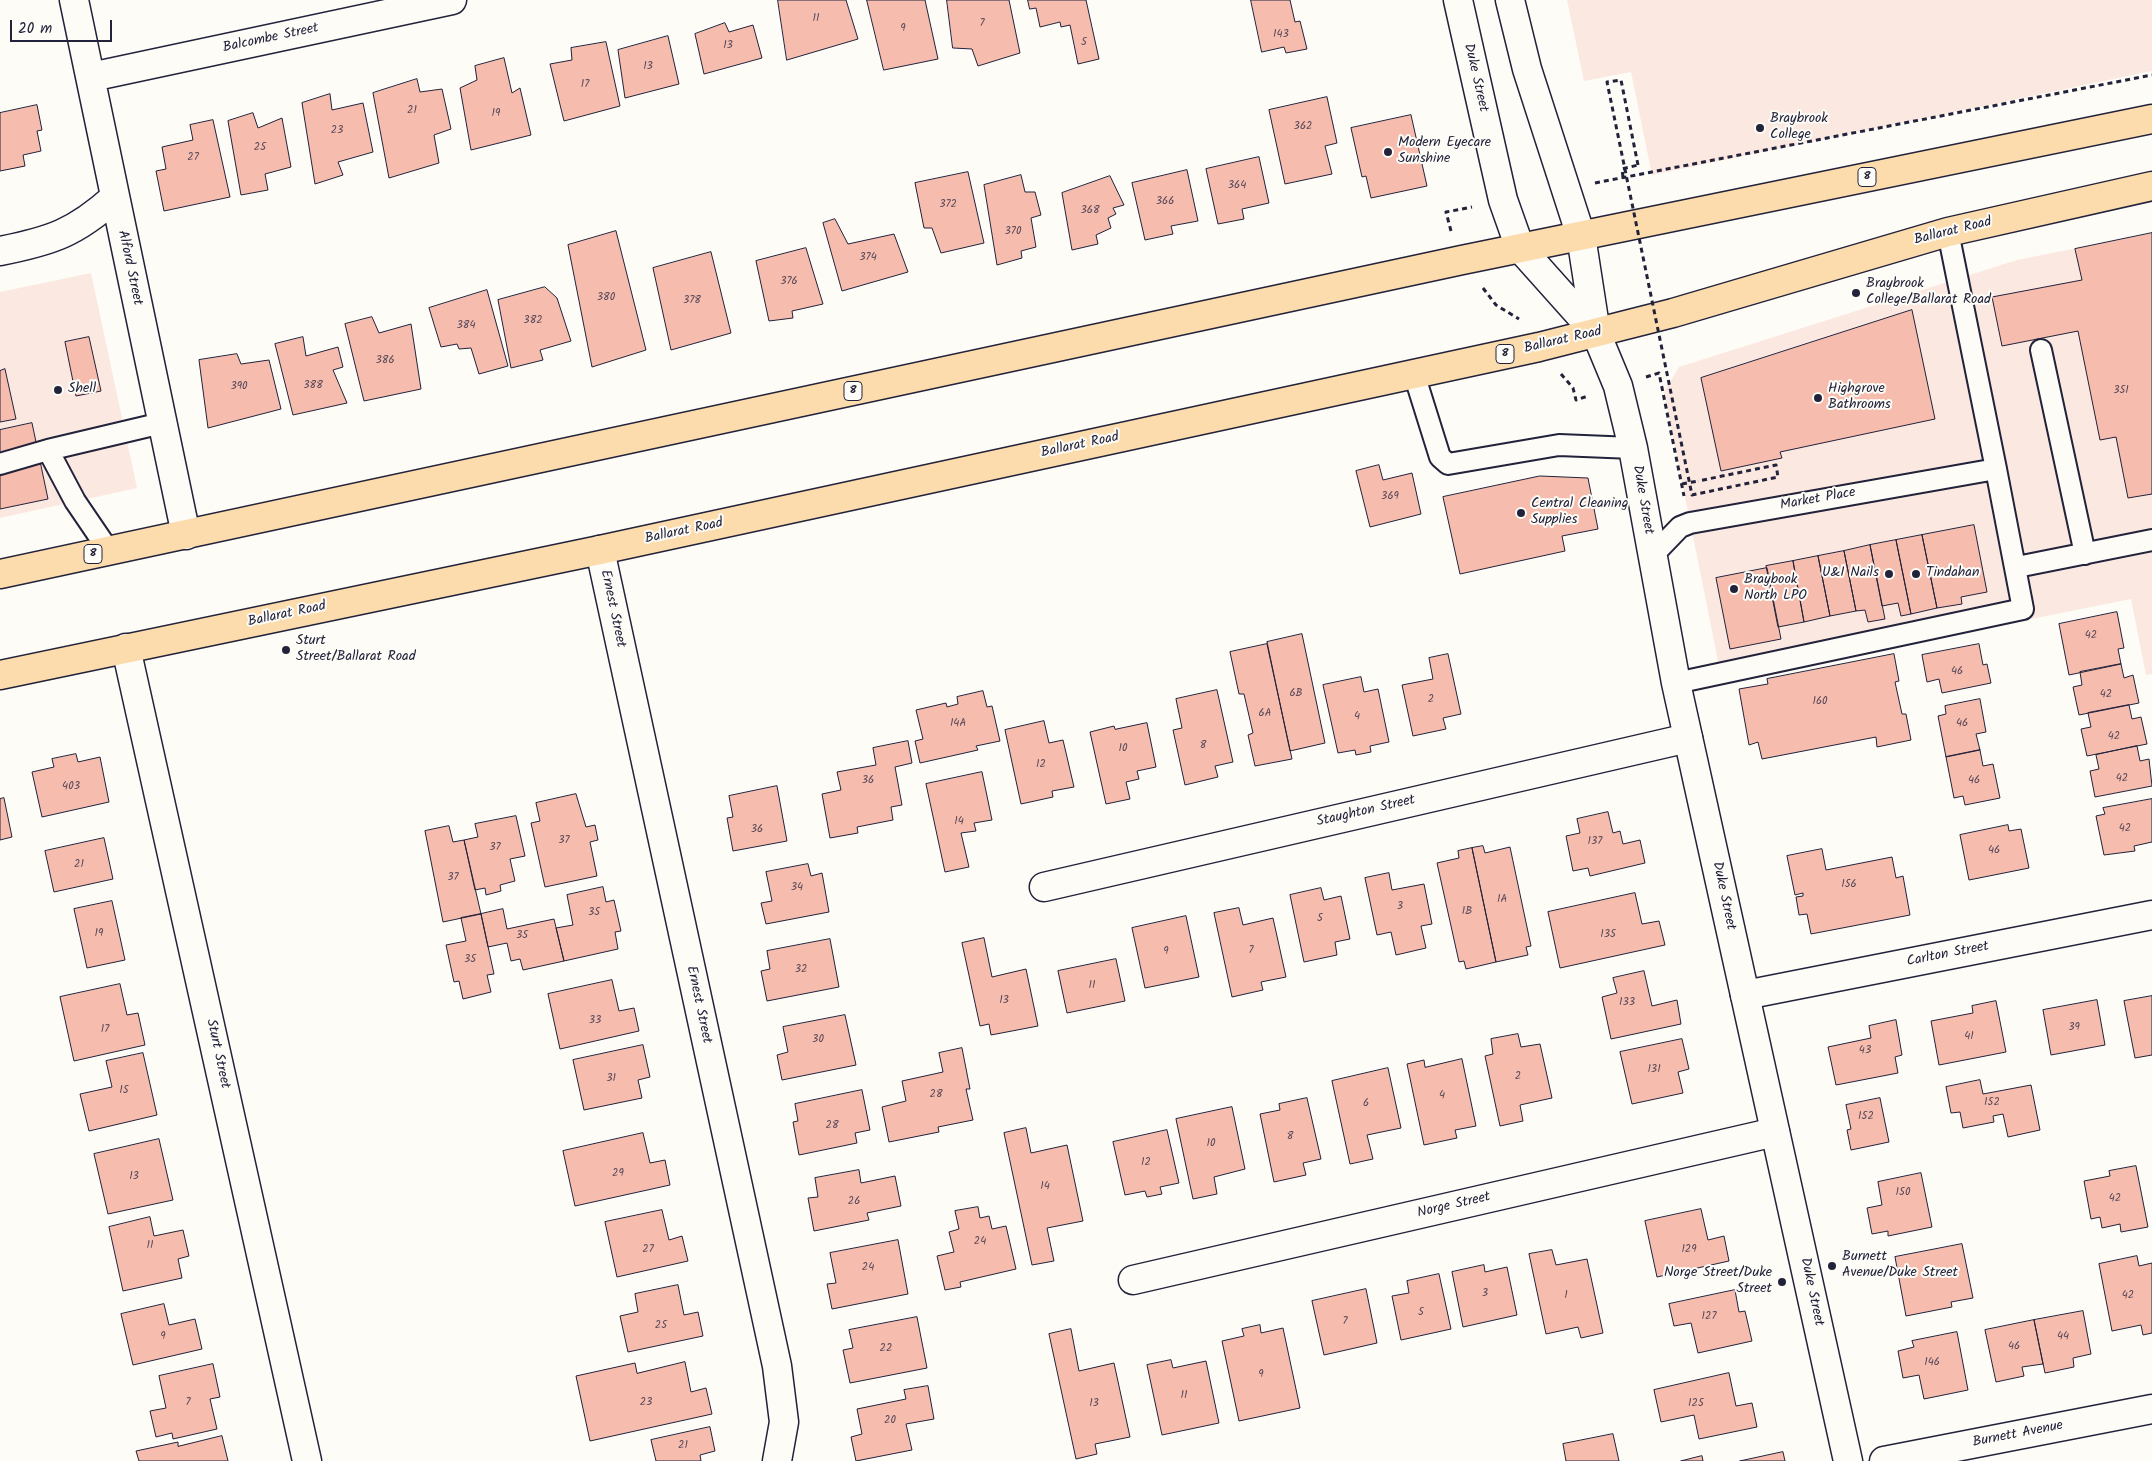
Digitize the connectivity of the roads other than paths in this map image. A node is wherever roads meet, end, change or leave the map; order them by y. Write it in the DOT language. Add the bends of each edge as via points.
graph roads {
  1 [pos="74,0"];
  2 [pos="452,0"];
  3 [pos="1458,0"];
  4 [pos="1510,0"];
  5 [pos="90,77"];
  6 [pos="2152,119"];
  7 [pos="2152,186"];
  8 [pos="114,198"];
  9 [pos="1948,232"];
  10 [pos="1581,236"];
  11 [pos="1520,248"];
  12 [pos="0,251"];
  13 [pos="1596,333"];
  14 [pos="2041,350"];
  15 [pos="1414,374"];
  16 [pos="162,422"];
  17 [pos="1633,448"];
  18 [pos="48,450"];
  19 [pos="0,464"];
  20 [pos="1996,469"];
  21 [pos="186,535"];
  22 [pos="2152,540"];
  23 [pos="600,550"];
  24 [pos="109,551"];
  25 [pos="2085,554"];
  26 [pos="1652,556"];
  27 [pos="2017,567"];
  28 [pos="0,574"];
  29 [pos="126,648"];
  30 [pos="0,675"];
  31 [pos="1676,683"];
  32 [pos="1688,738"];
  33 [pos="1044,887"];
  34 [pos="2152,915"];
  35 [pos="1745,995"];
  36 [pos="1775,1132"];
  37 [pos="1133,1280"];
  38 [pos="2152,1409"];
  39 [pos="307,1461"];
  40 [pos="777,1461"];
  41 [pos="1848,1461"];
  42 [pos="1884,1461"];
  1 -- 5 [label="street, Alford Street"];
  2 -- 5 [label="street, Balcombe Street"];
  3 -- 11 [label="street, Duke Street" via="1503,200"];
  4 -- 10 [label="street, Duke Street" via="1527,69"];
  5 -- 8 [label="street, Alford Street"];
  6 -- 10 [label="highway, 8"];
  7 -- 9 [label="highway, Ballarat Road / 8"];
  8 -- 12 [label="street" via="75,229 45,242"];
  8 -- 16 [label="street, Alford Street"];
  9 -- 13 [label="highway, Ballarat Road / 8"];
  9 -- 20 [label="lane"];
  10 -- 11 [label="highway, 8"];
  10 -- 13 [label="street, Duke Street"];
  11 -- 13 [label="street, Duke Street"];
  11 -- 21 [label="highway, 8"];
  13 -- 15 [label="highway, Ballarat Road / 8"];
  13 -- 17 [label="street, Duke Street" via="1618,386"];
  14 -- 25 [label="lane"];
  15 -- 17 [label="lane" via="1440,457 1448,464 1558,445"];
  15 -- 23 [label="highway, Ballarat Road / 8"];
  16 -- 18 [label="lane"];
  16 -- 21 [label="street, Alford Street"];
  17 -- 26 [label="street, Duke Street"];
  18 -- 19 [label="lane"];
  18 -- 24 [label="lane" via="75,501"];
  20 -- 26 [label="lane, Market Place" via="1690,523 1676,531"];
  20 -- 27 [label="lane"];
  21 -- 24 [label="highway, 8"];
  22 -- 25 [label="lane"];
  23 -- 29 [label="highway, Ballarat Road / 8"];
  23 -- 40 [label="street, Ernest Street" via="777,1366 784,1422"];
  24 -- 28 [label="highway, 8"];
  25 -- 27 [label="lane"];
  26 -- 31 [label="street, Duke Street"];
  27 -- 31 [label="lane" via="2023,609"];
  29 -- 30 [label="highway, Ballarat Road / 8"];
  29 -- 39 [label="street, Sturt Street"];
  31 -- 32 [label="street, Duke Street"];
  32 -- 33 [label="street, Staughton Street"];
  32 -- 35 [label="street, Duke Street"];
  34 -- 35 [label="street, Carlton Street"];
  35 -- 36 [label="street, Duke Street"];
  36 -- 37 [label="street, Norge Street"];
  36 -- 41 [label="street, Duke Street"];
  38 -- 42 [label="street, Burnett Avenue"];
}
